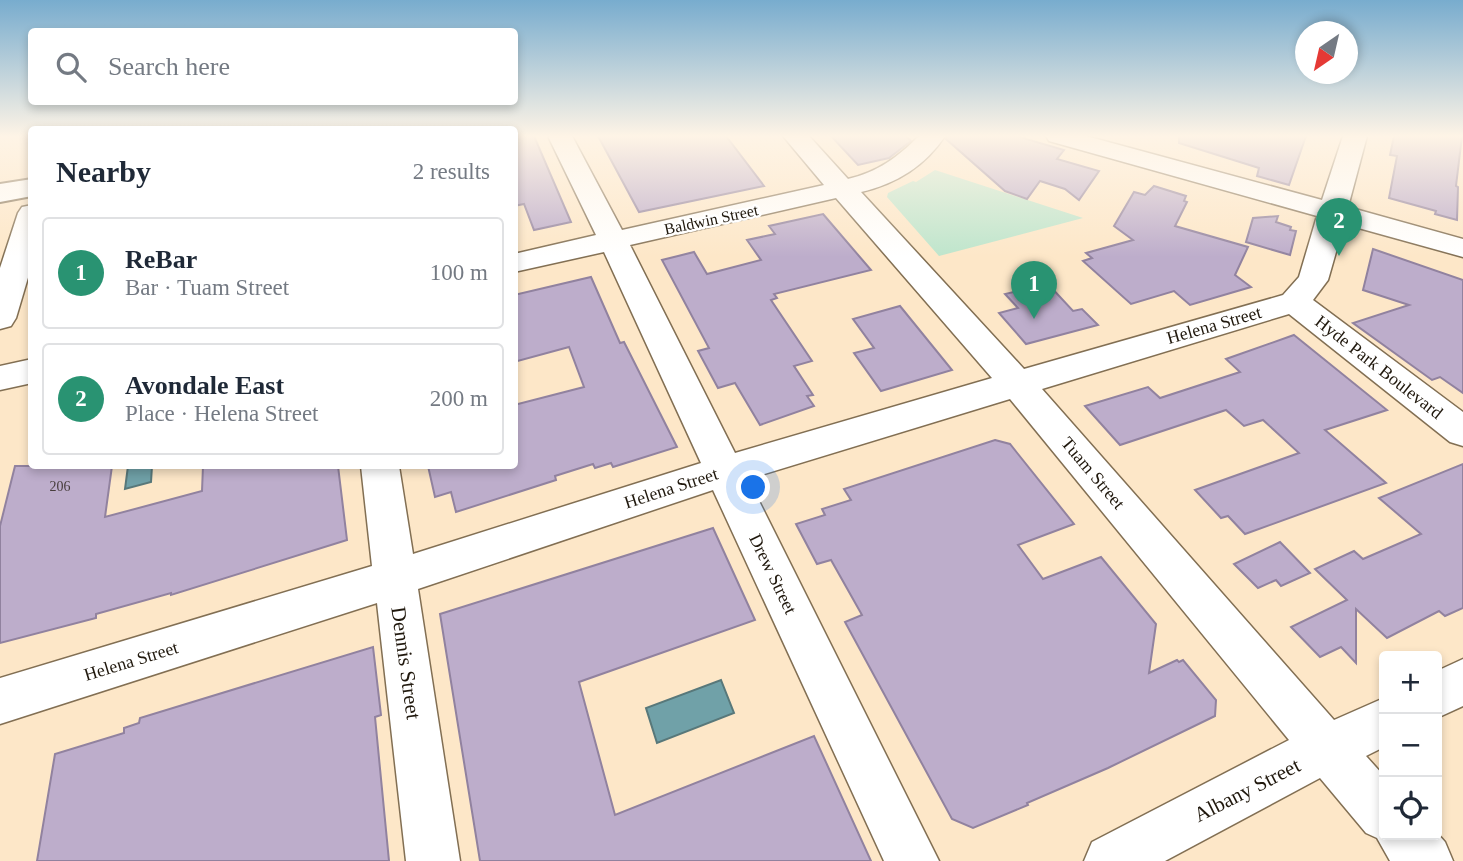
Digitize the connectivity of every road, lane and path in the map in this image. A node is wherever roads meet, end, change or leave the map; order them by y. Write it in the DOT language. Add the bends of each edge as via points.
graph roads {
  1 [pos="580,176"];
  2 [pos="833,176"];
  3 [pos="884,176"];
  4 [pos="1203,176"];
  5 [pos="1343,176"];
  6 [pos="28,188"];
  7 [pos="845,189"];
  8 [pos="0,193"];
  9 [pos="1333,212"];
  10 [pos="28,226"];
  11 [pos="613,240"];
  12 [pos="1463,248"];
  13 [pos="518,261"];
  14 [pos="1294,302"];
  15 [pos="0,318"];
  16 [pos="28,372"];
  17 [pos="0,379"];
  18 [pos="1017,384"];
  19 [pos="1463,432"];
  20 [pos="380,469"];
  21 [pos="723,471"];
  22 [pos="394,578"];
  23 [pos="1463,682"];
  24 [pos="1442,692"];
  25 [pos="0,701"];
  26 [pos="1379,724"];
  27 [pos="1326,749"];
  28 [pos="1379,809"];
  29 [pos="1407,840"];
  30 [pos="433,861"];
  31 [pos="912,861"];
  32 [pos="1111,861"];
  33 [pos="1426,861"];
  1 -- 11 [label="street, Drew Street"];
  2 -- 7 [label="street, Tuam Street"];
  3 -- 7 [label="street, Baldwin Street"];
  4 -- 9 [label="street"];
  5 -- 9 [label="street"];
  6 -- 8 [label="main road"];
  7 -- 11 [label="street, Baldwin Street"];
  7 -- 18 [label="street, Tuam Street"];
  9 -- 12 [label="street"];
  9 -- 14 [label="street" via="1313,280"];
  10 -- 15 [label="street"];
  11 -- 13 [label="street, Baldwin Street"];
  11 -- 21 [label="street, Drew Street"];
  14 -- 18 [label="street, Helena Street"];
  14 -- 19 [label="street, Hyde Park Boulevard"];
  16 -- 17 [label="street"];
  18 -- 21 [label="street, Helena Street"];
  18 -- 27 [label="street, Tuam Street"];
  20 -- 22 [label="street, Dennis Street"];
  21 -- 22 [label="street, Helena Street"];
  21 -- 31 [label="street, Drew Street"];
  22 -- 25 [label="street, Helena Street"];
  22 -- 30 [label="street, Dennis Street"];
  23 -- 24 [label="street"];
  26 -- 27 [label="street, Albany Street"];
  27 -- 28 [label="street, Tuam Street"];
  27 -- 32 [label="street, Albany Street"];
  29 -- 33 [label="street"];
}
